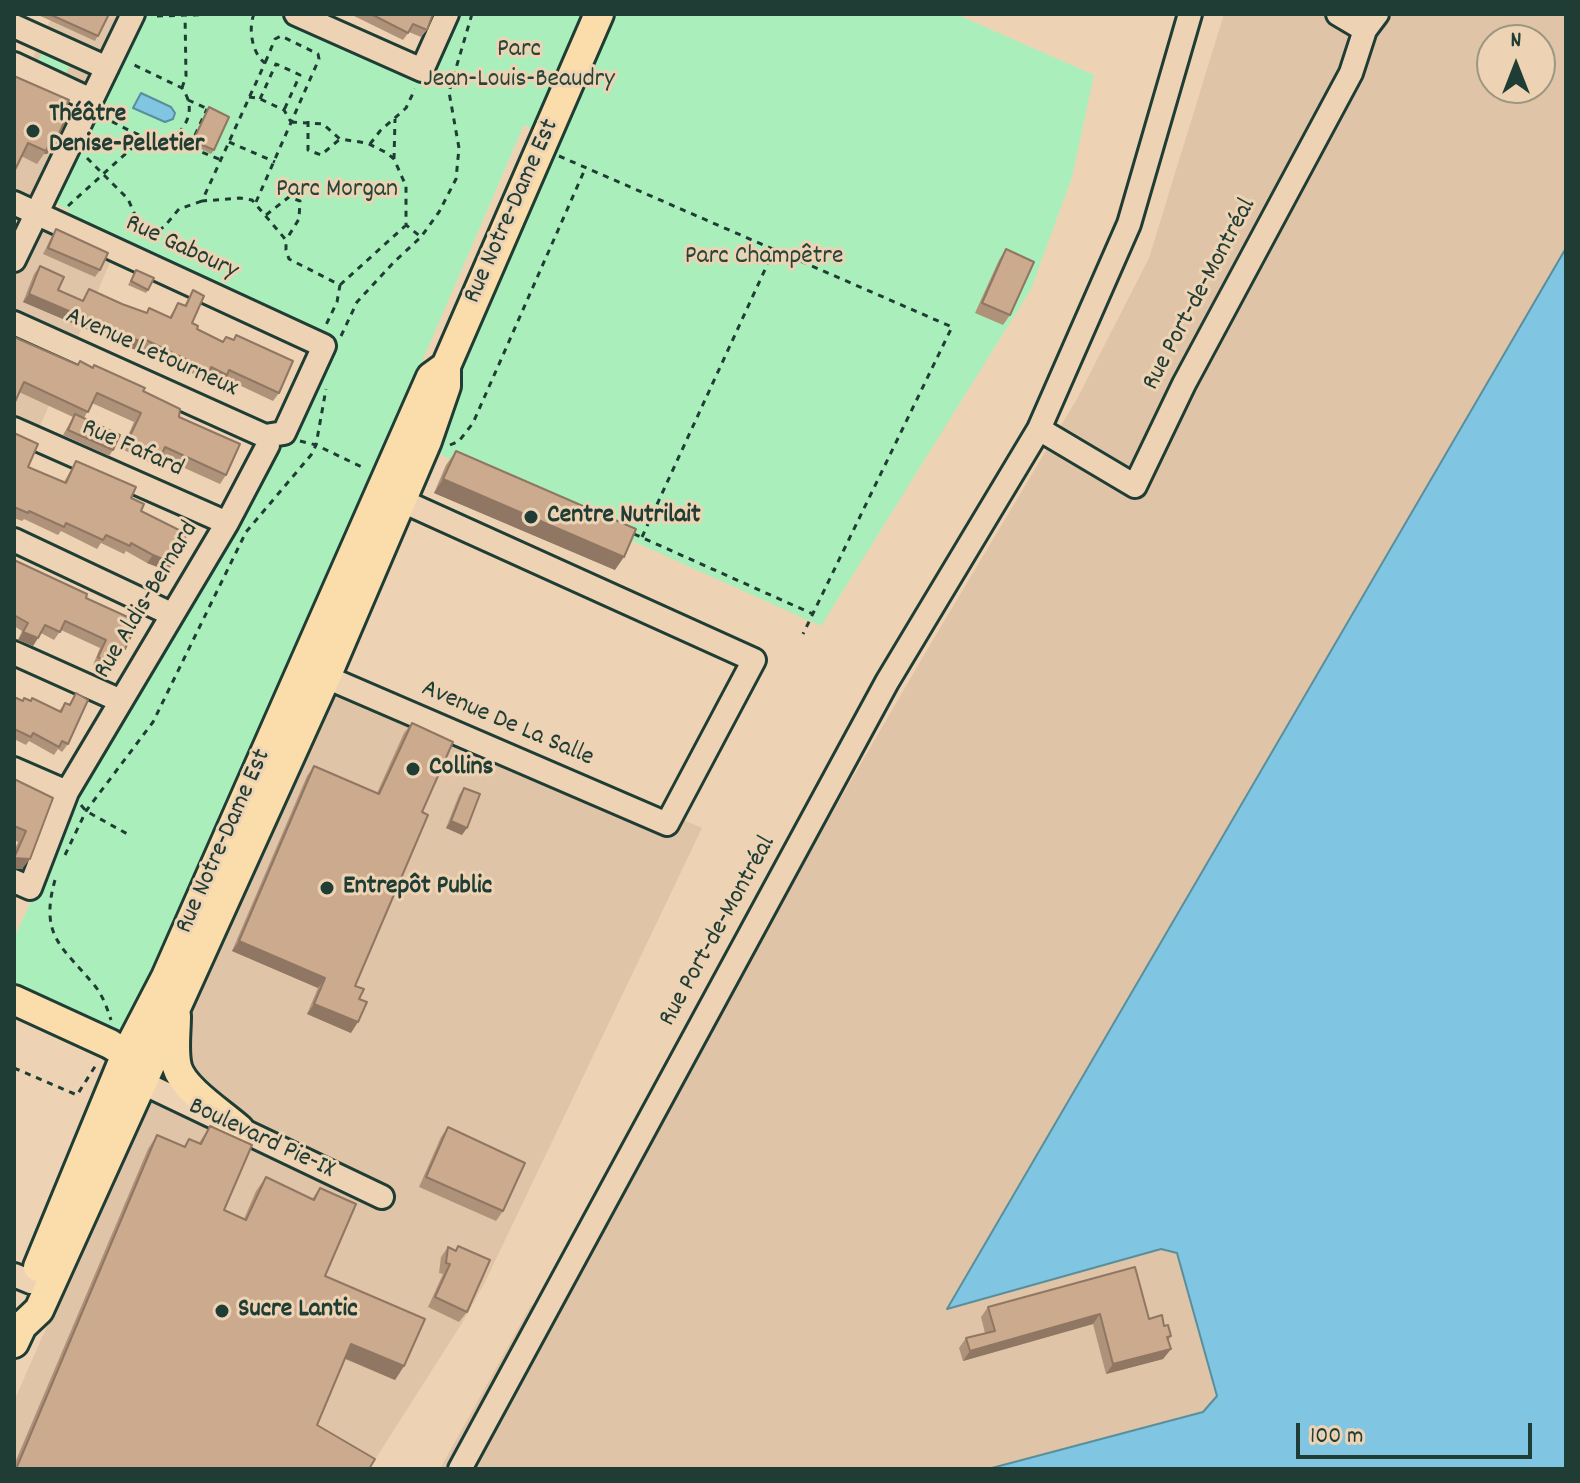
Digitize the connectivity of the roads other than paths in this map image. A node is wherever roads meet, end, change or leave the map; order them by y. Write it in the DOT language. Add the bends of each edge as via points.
graph roads {
  1 [pos="133,14"];
  2 [pos="296,14"];
  3 [pos="447,14"];
  4 [pos="599,14"];
  5 [pos="1190,14"];
  6 [pos="1338,14"];
  7 [pos="1371,22"];
  8 [pos="14,26"];
  9 [pos="14,64"];
  10 [pos="115,65"];
  11 [pos="93,108"];
  12 [pos="14,203"];
  13 [pos="37,213"];
  14 [pos="14,260"];
  15 [pos="14,323"];
  16 [pos="14,429"];
  17 [pos="1039,429"];
  18 [pos="265,436"];
  19 [pos="385,488"];
  20 [pos="227,523"];
  21 [pos="14,540"];
  22 [pos="171,614"];
  23 [pos="14,653"];
  24 [pos="326,677"];
  25 [pos="121,701"];
  26 [pos="14,769"];
  27 [pos="67,792"];
  28 [pos="14,881"];
  29 [pos="14,1000"];
  30 [pos="176,1005"];
  31 [pos="14,1015"];
  32 [pos="130,1067"];
  33 [pos="239,1129"];
  34 [pos="382,1197"];
  35 [pos="23,1278"];
  36 [pos="18,1334"];
  37 [pos="460,1469"];
  1 -- 10 [label="street"];
  2 -- 3 [label="street" via="422,70"];
  4 -- 19 [label="main road, Rue Notre-Dame Est" via="446,366 431,377"];
  5 -- 17 [label="street, Rue Port-de-Montréal" via="1129,224"];
  6 -- 7 [label="street, Rue Port-de-Montréal"];
  7 -- 17 [label="street, Rue Port-de-Montréal" via="1351,73 1135,486"];
  8 -- 10 [label="street"];
  9 -- 11 [label="street"];
  10 -- 11 [label="street"];
  11 -- 13 [label="street"];
  12 -- 13 [label="street, Rue Gaboury"];
  13 -- 14 [label="street"];
  13 -- 18 [label="street, Rue Gaboury" via="322,341 284,433"];
  15 -- 18 [label="street, Avenue Letourneux"];
  16 -- 20 [label="street, Rue Fafard"];
  17 -- 37 [label="street, Rue Port-de-Montréal" via="887,682"];
  18 -- 20 [label="street, Rue Aldis-Bernard" via="268,445"];
  19 -- 24 [label="main road, Rue Notre-Dame Est"];
  19 -- 24 [label="street, Avenue De La Salle" via="754,660 667,824"];
  19 -- 32 [label="main road, Rue Notre-Dame Est"];
  20 -- 22 [label="street, Rue Aldis-Bernard"];
  21 -- 22 [label="street"];
  22 -- 25 [label="street, Rue Aldis-Bernard"];
  23 -- 25 [label="street"];
  24 -- 30 [label="main road, Rue Notre-Dame Est"];
  25 -- 27 [label="street, Rue Aldis-Bernard"];
  26 -- 27 [label="street"];
  27 -- 28 [label="street, Rue Aldis-Bernard" via="30,888"];
  29 -- 32 [label="main road, Boulevard Pie-IX"];
  30 -- 32 [label="main road, Rue Notre-Dame Est"];
  30 -- 33 [label="main road" via="179,1072"];
  31 -- 32 [label="main road, Boulevard Pie-IX"];
  32 -- 33 [label="street, Boulevard Pie-IX"];
  32 -- 35 [label="main road, Rue Notre-Dame Est"];
  32 -- 36 [label="main road, Rue Notre-Dame Est" via="39,1310"];
  33 -- 34 [label="street, Boulevard Pie-IX"];
  35 -- 36 [label="main road, Rue Notre-Dame Est"];
}
